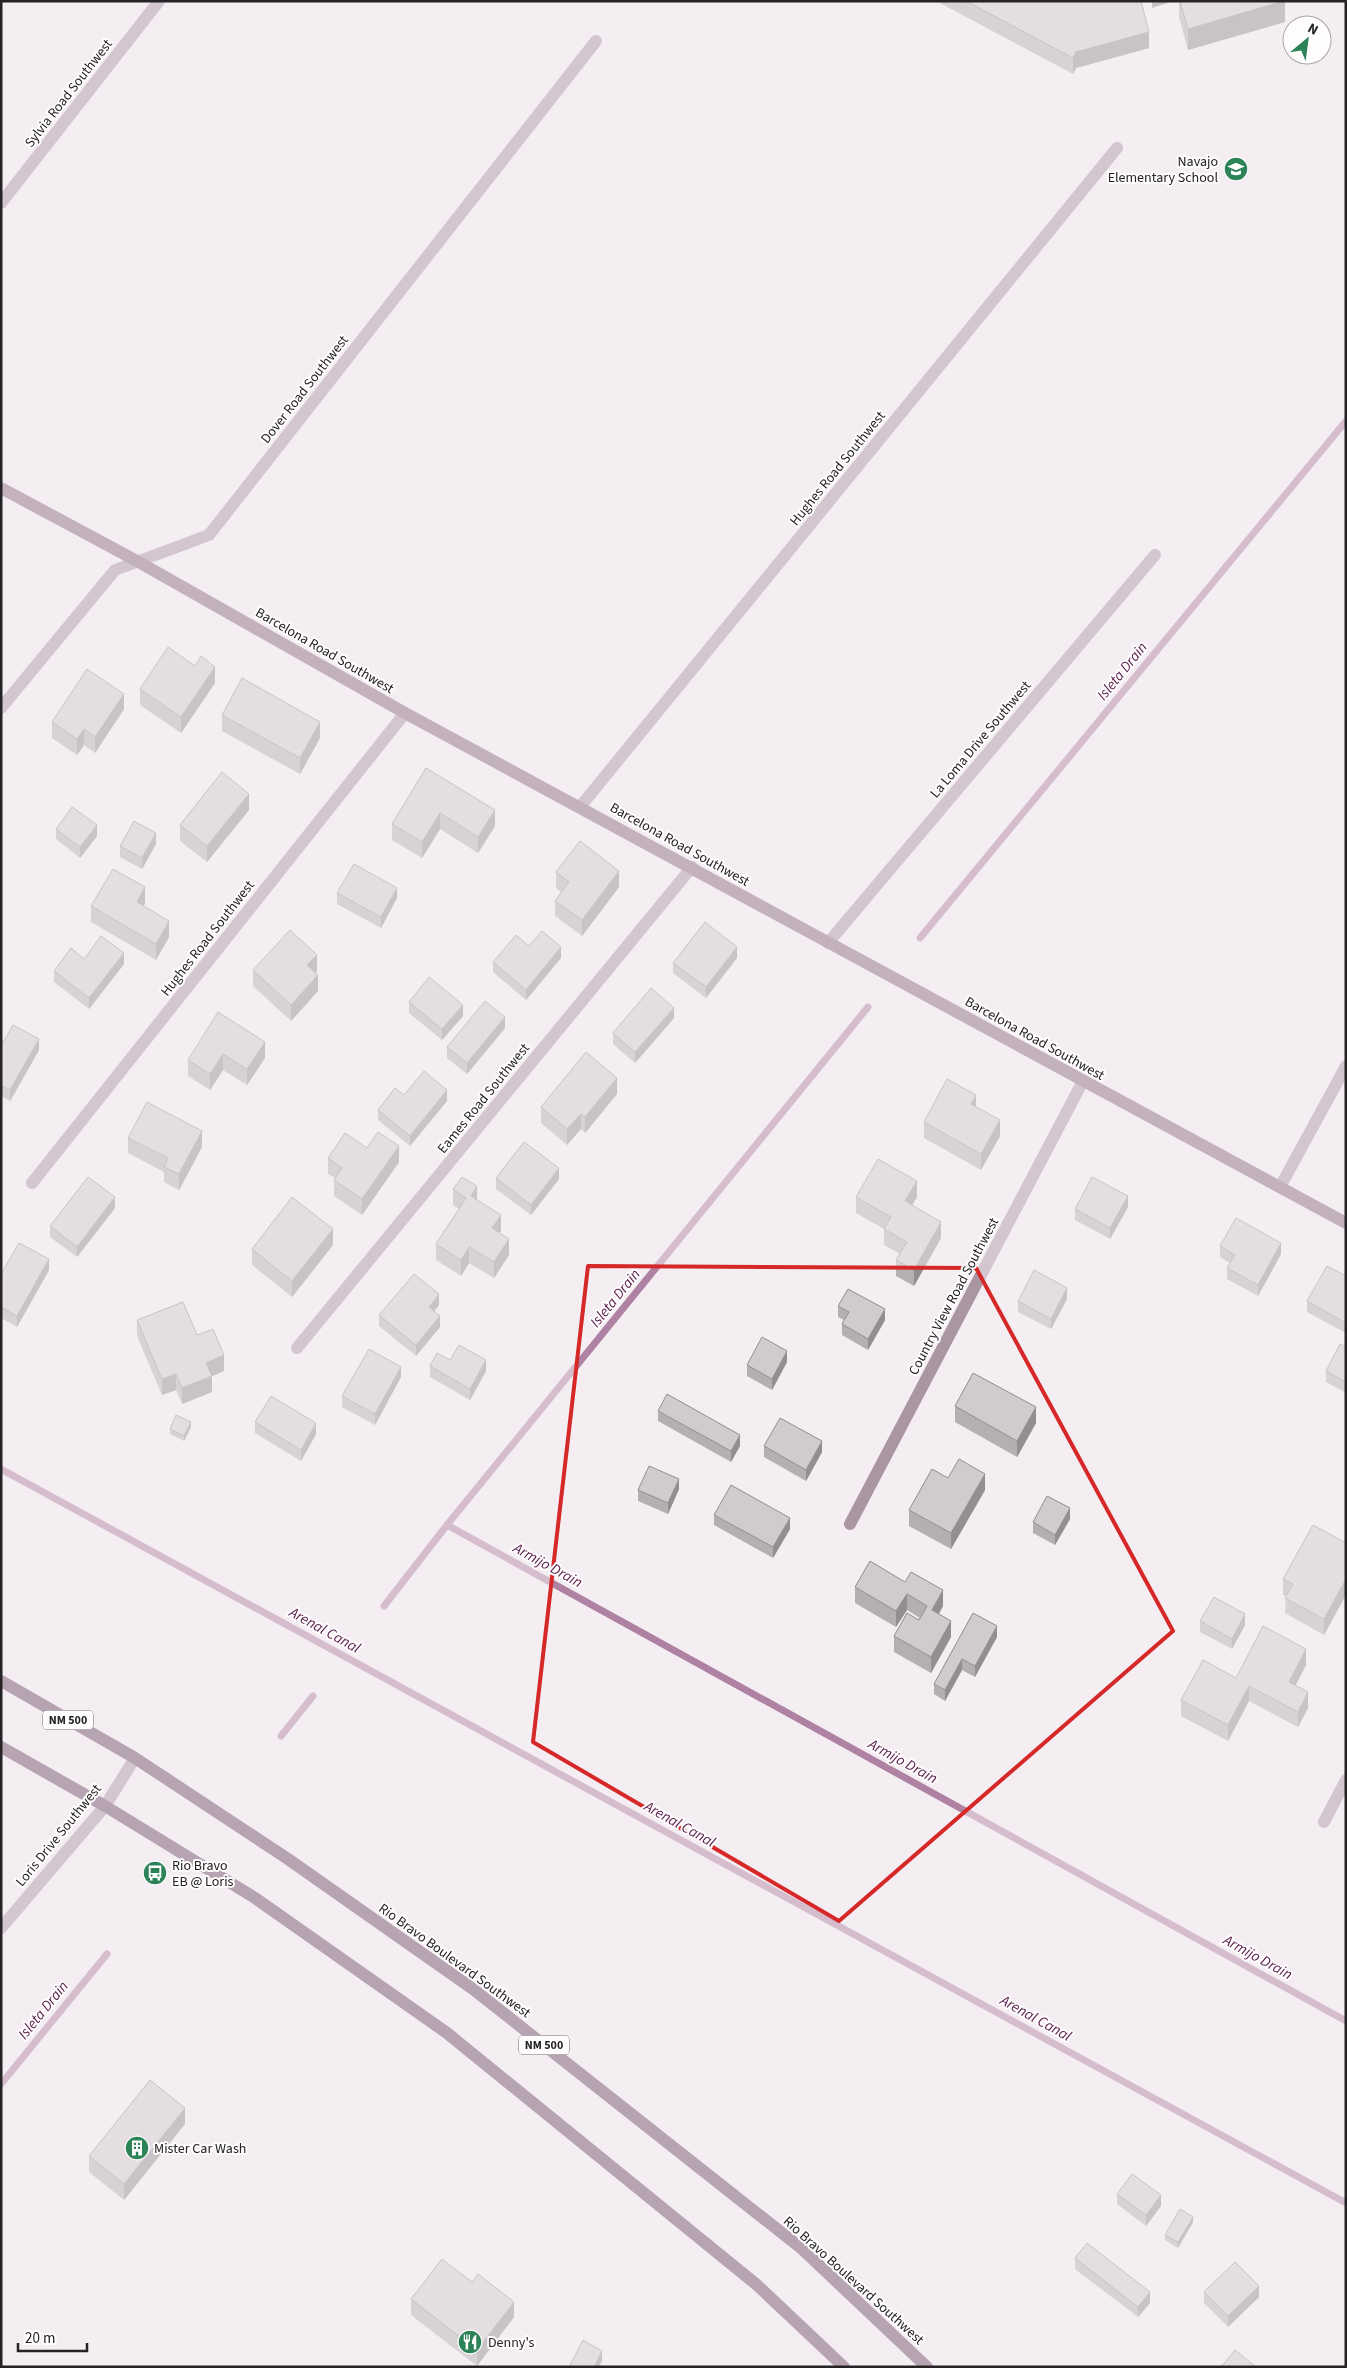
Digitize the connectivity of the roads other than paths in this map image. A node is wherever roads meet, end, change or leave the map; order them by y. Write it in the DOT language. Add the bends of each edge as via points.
graph roads {
  1 [pos="159,1"];
  2 [pos="596,41"];
  3 [pos="1117,148"];
  4 [pos="1,203"];
  5 [pos="1,488"];
  6 [pos="1155,555"];
  7 [pos="138,561"];
  8 [pos="1,708"];
  9 [pos="405,713"];
  10 [pos="580,806"];
  11 [pos="692,867"];
  12 [pos="828,943"];
  13 [pos="1346,1066"];
  14 [pos="1083,1081"];
  15 [pos="32,1182"];
  16 [pos="1280,1187"];
  17 [pos="1346,1223"];
  18 [pos="297,1348"];
  19 [pos="850,1524"];
  20 [pos="1,1681"];
  21 [pos="1,1748"];
  22 [pos="134,1758"];
  23 [pos="1346,1780"];
  24 [pos="105,1806"];
  25 [pos="1324,1822"];
  26 [pos="1,1928"];
  27 [pos="844,2367"];
  28 [pos="927,2367"];
  1 -- 4 [label="street, Sylvia Road Southwest"];
  2 -- 7 [label="street, Dover Road Southwest" via="209,535"];
  3 -- 10 [label="street, Hughes Road Southwest"];
  5 -- 7 [label="street, Barcelona Road Southwest"];
  6 -- 12 [label="street, La Loma Drive Southwest"];
  7 -- 8 [label="street, Dover Road Southwest" via="115,570"];
  7 -- 9 [label="street, Barcelona Road Southwest"];
  9 -- 10 [label="street, Barcelona Road Southwest"];
  9 -- 15 [label="street, Hughes Road Southwest"];
  10 -- 11 [label="street, Barcelona Road Southwest"];
  11 -- 12 [label="street, Barcelona Road Southwest"];
  11 -- 18 [label="street, Eames Road Southwest"];
  12 -- 14 [label="street, Barcelona Road Southwest"];
  13 -- 16 [label="street"];
  14 -- 16 [label="street, Barcelona Road Southwest"];
  14 -- 19 [label="street, Country View Road Southwest"];
  16 -- 17 [label="street, Barcelona Road Southwest"];
  20 -- 22 [label="main road, Rio Bravo Boulevard Southwest / NM 500"];
  21 -- 24 [label="main road"];
  22 -- 24 [label="street, Loris Drive Southwest"];
  22 -- 28 [label="main road, Rio Bravo Boulevard Southwest / NM 500" via="288,1859 474,1988 801,2248"];
  23 -- 25 [label="street"];
  24 -- 26 [label="street, Loris Drive Southwest"];
  24 -- 27 [label="main road" via="255,1898 447,2033 757,2285"];
}
